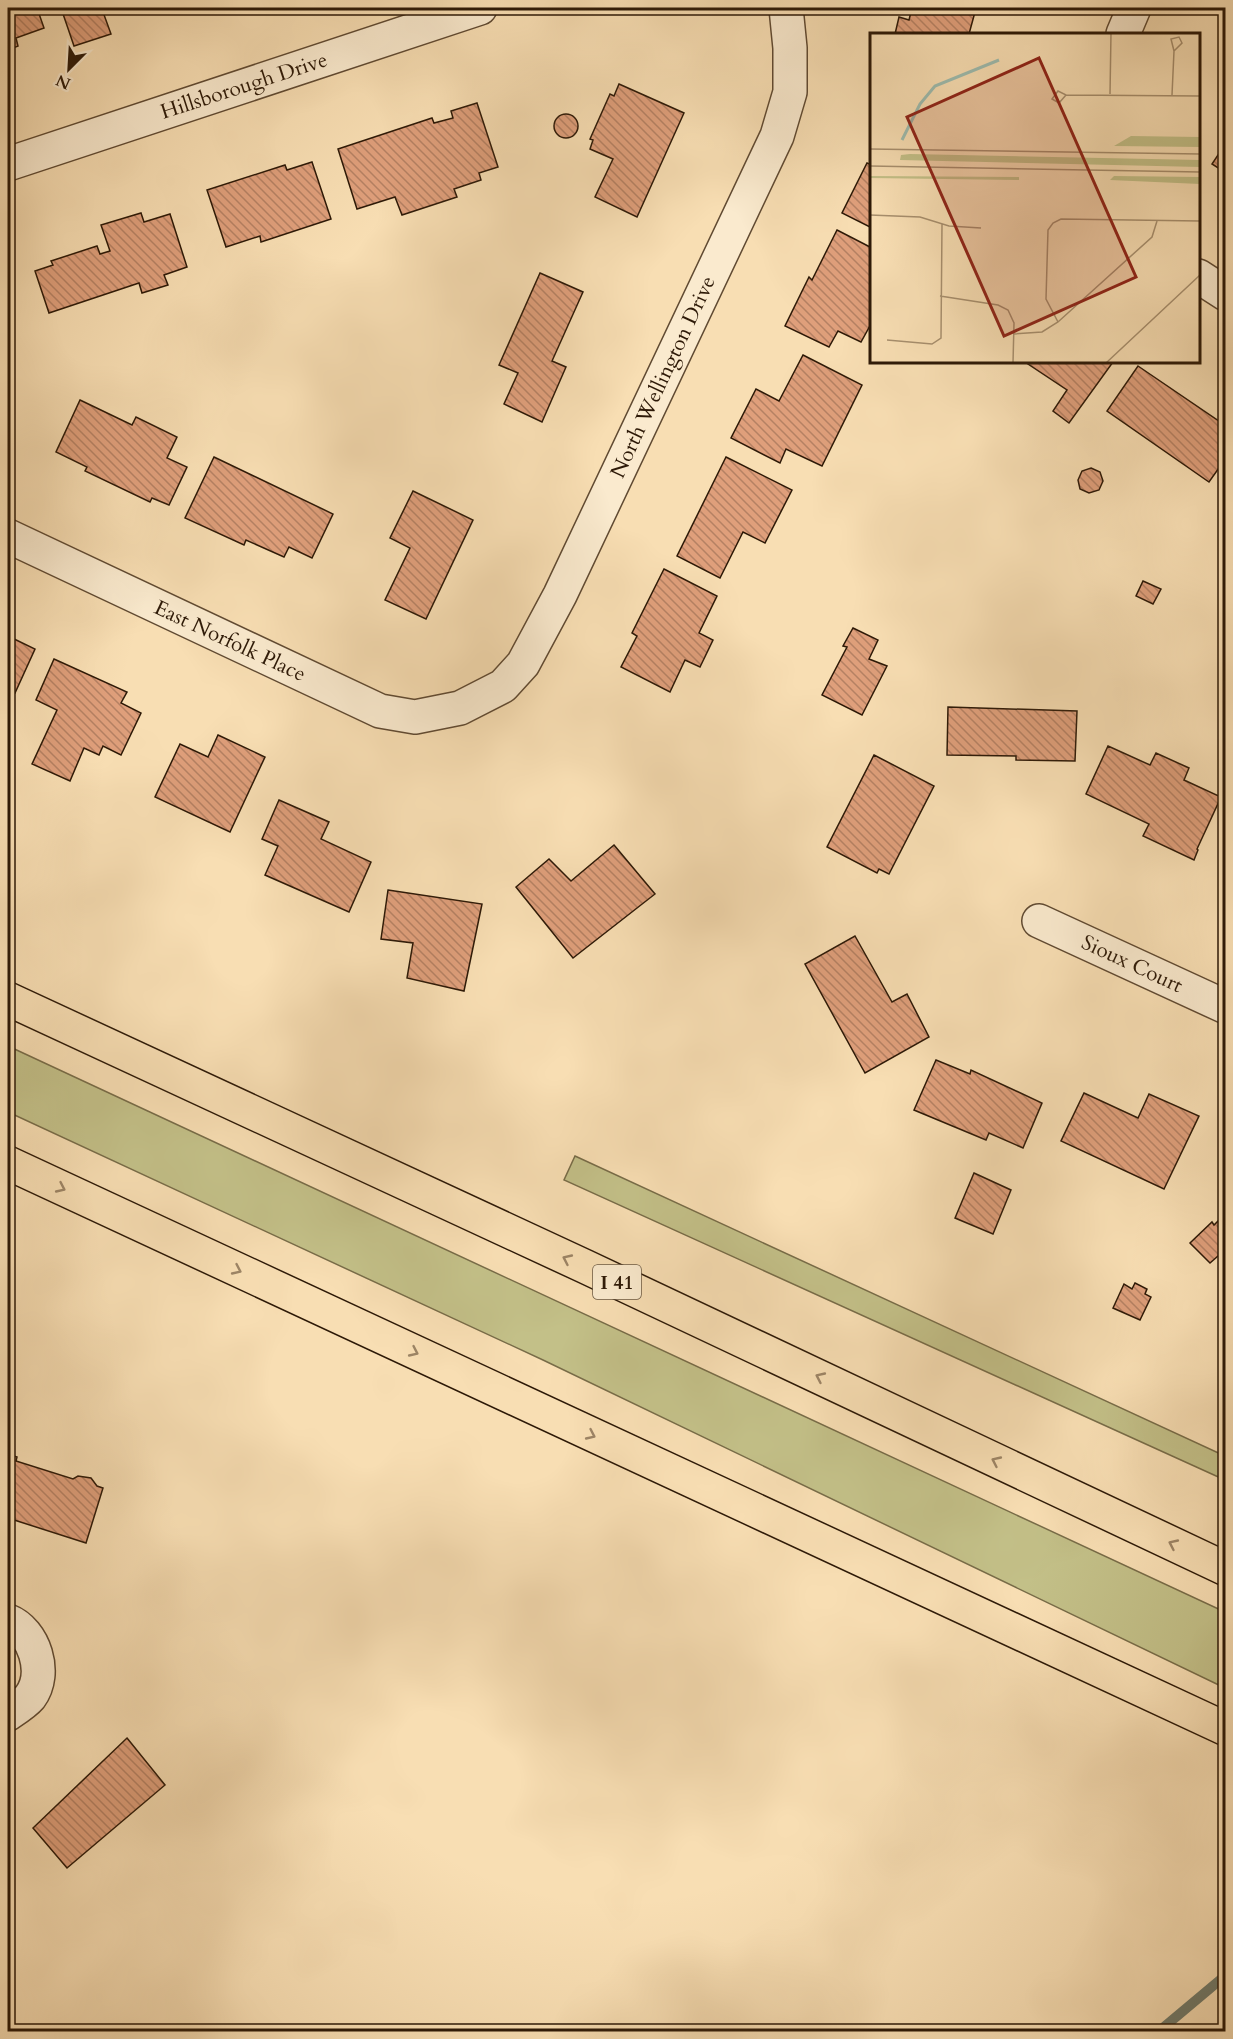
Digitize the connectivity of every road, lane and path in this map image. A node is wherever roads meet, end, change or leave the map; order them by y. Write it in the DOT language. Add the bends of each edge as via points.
graph roads {
  1 [pos="480,8"];
  2 [pos="786,8"];
  3 [pos="1134,8"];
  4 [pos="1123,33"];
  5 [pos="8,164"];
  6 [pos="1200,277"];
  7 [pos="1226,294"];
  8 [pos="8,536"];
  9 [pos="460,708"];
  10 [pos="1039,921"];
  11 [pos="8,999"];
  12 [pos="1226,1007"];
  13 [pos="8,1163"];
  14 [pos="1226,1569"];
  15 [pos="8,1621"];
  16 [pos="8,1714"];
  17 [pos="1226,1730"];
  1 -- 5 [label="street, Hillsborough Drive"];
  2 -- 9 [label="street, North Wellington Drive" via="789,92 777,136 560,596 523,664 502,686"];
  3 -- 4 [label="street"];
  6 -- 7 [label="street"];
  8 -- 9 [label="street, East Norfolk Place" via="380,711 416,717"];
  10 -- 12 [label="street, Sioux Court"];
  14 -- 11 [label="highway, I 41, one-way"];
  13 -- 17 [label="highway, one-way"];
  15 -- 16 [label="street" via="17,1625 34,1648 39,1675 30,1696"];
}
